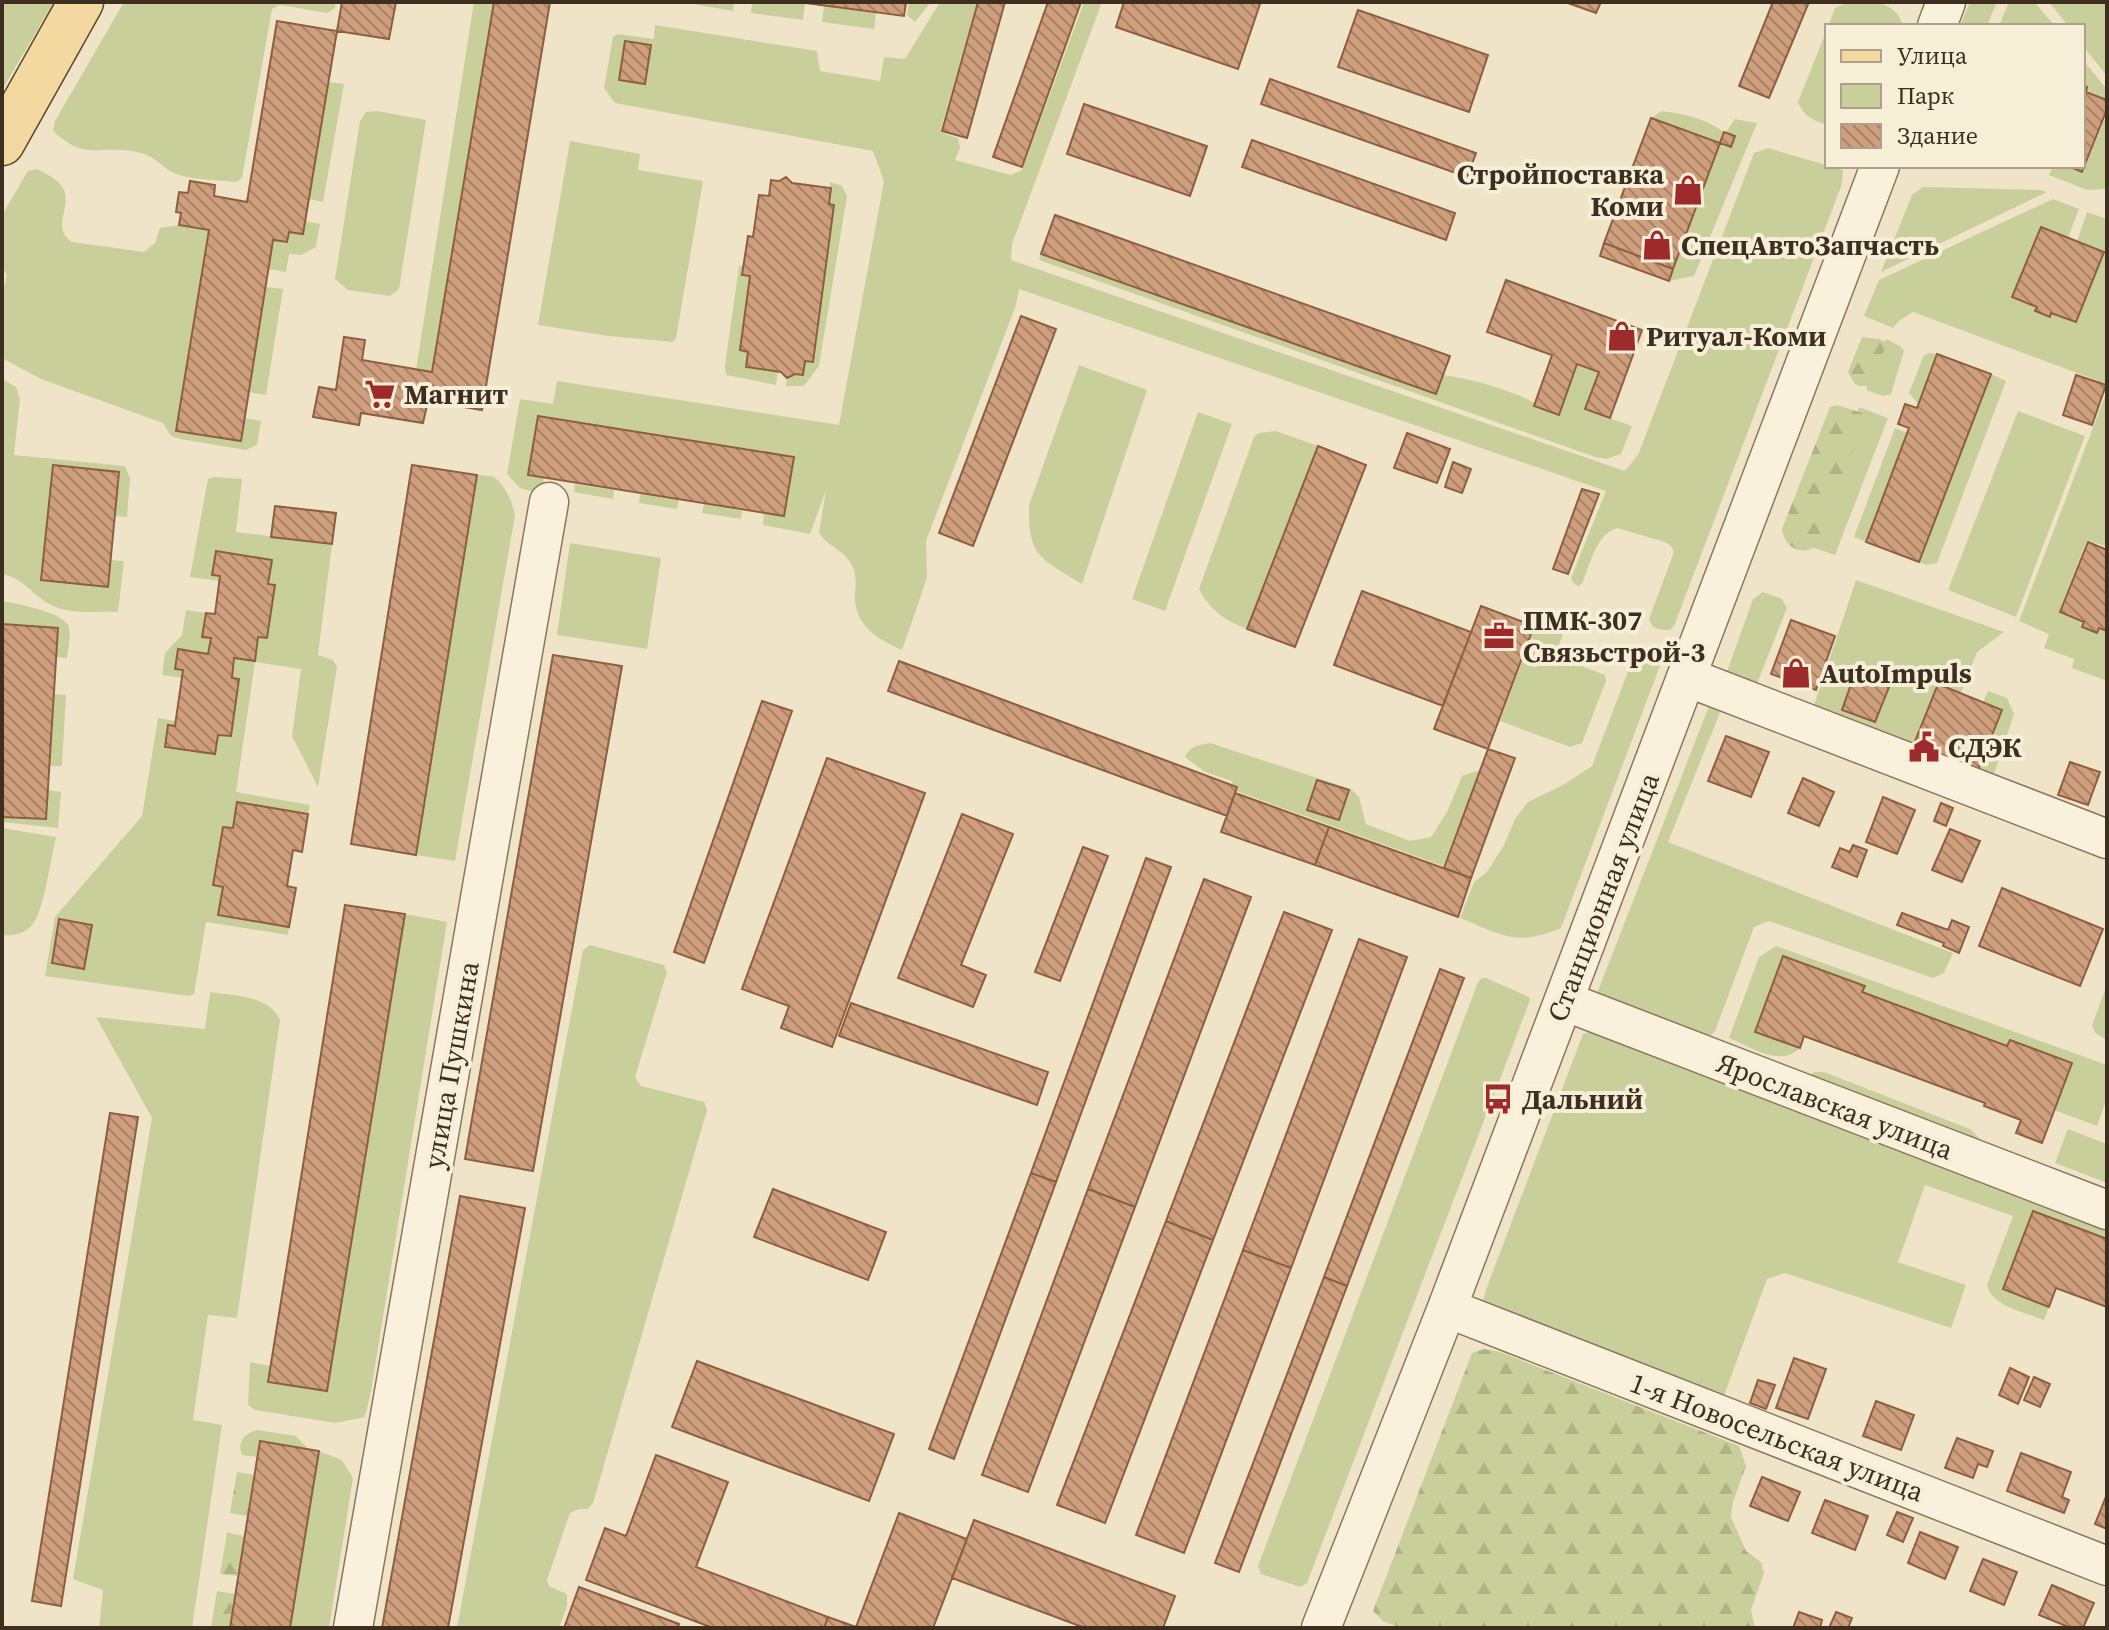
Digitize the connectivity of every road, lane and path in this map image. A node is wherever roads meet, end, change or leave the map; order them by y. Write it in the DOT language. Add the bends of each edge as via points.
graph roads {
  1 [pos="81,2"];
  2 [pos="1946,2"];
  3 [pos="1938,24"];
  4 [pos="2,143"];
  5 [pos="1879,168"];
  6 [pos="549,502"];
  7 [pos="1687,677"];
  8 [pos="2107,839"];
  9 [pos="1564,1001"];
  10 [pos="2107,1210"];
  11 [pos="1447,1308"];
  12 [pos="2107,1566"];
  13 [pos="1328,1627"];
  14 [pos="353,1628"];
  1 -- 4 [label="main road"];
  2 -- 3 [label="street"];
  5 -- 7 [label="street, Станционная улица"];
  6 -- 14 [label="street, улица Пушкина"];
  7 -- 8 [label="street"];
  7 -- 9 [label="street, Станционная улица"];
  9 -- 10 [label="street, Ярославская улица"];
  9 -- 11 [label="street, Станционная улица"];
  11 -- 12 [label="street, 1-я Новосельская улица"];
  11 -- 13 [label="street, Станционная улица"];
}
